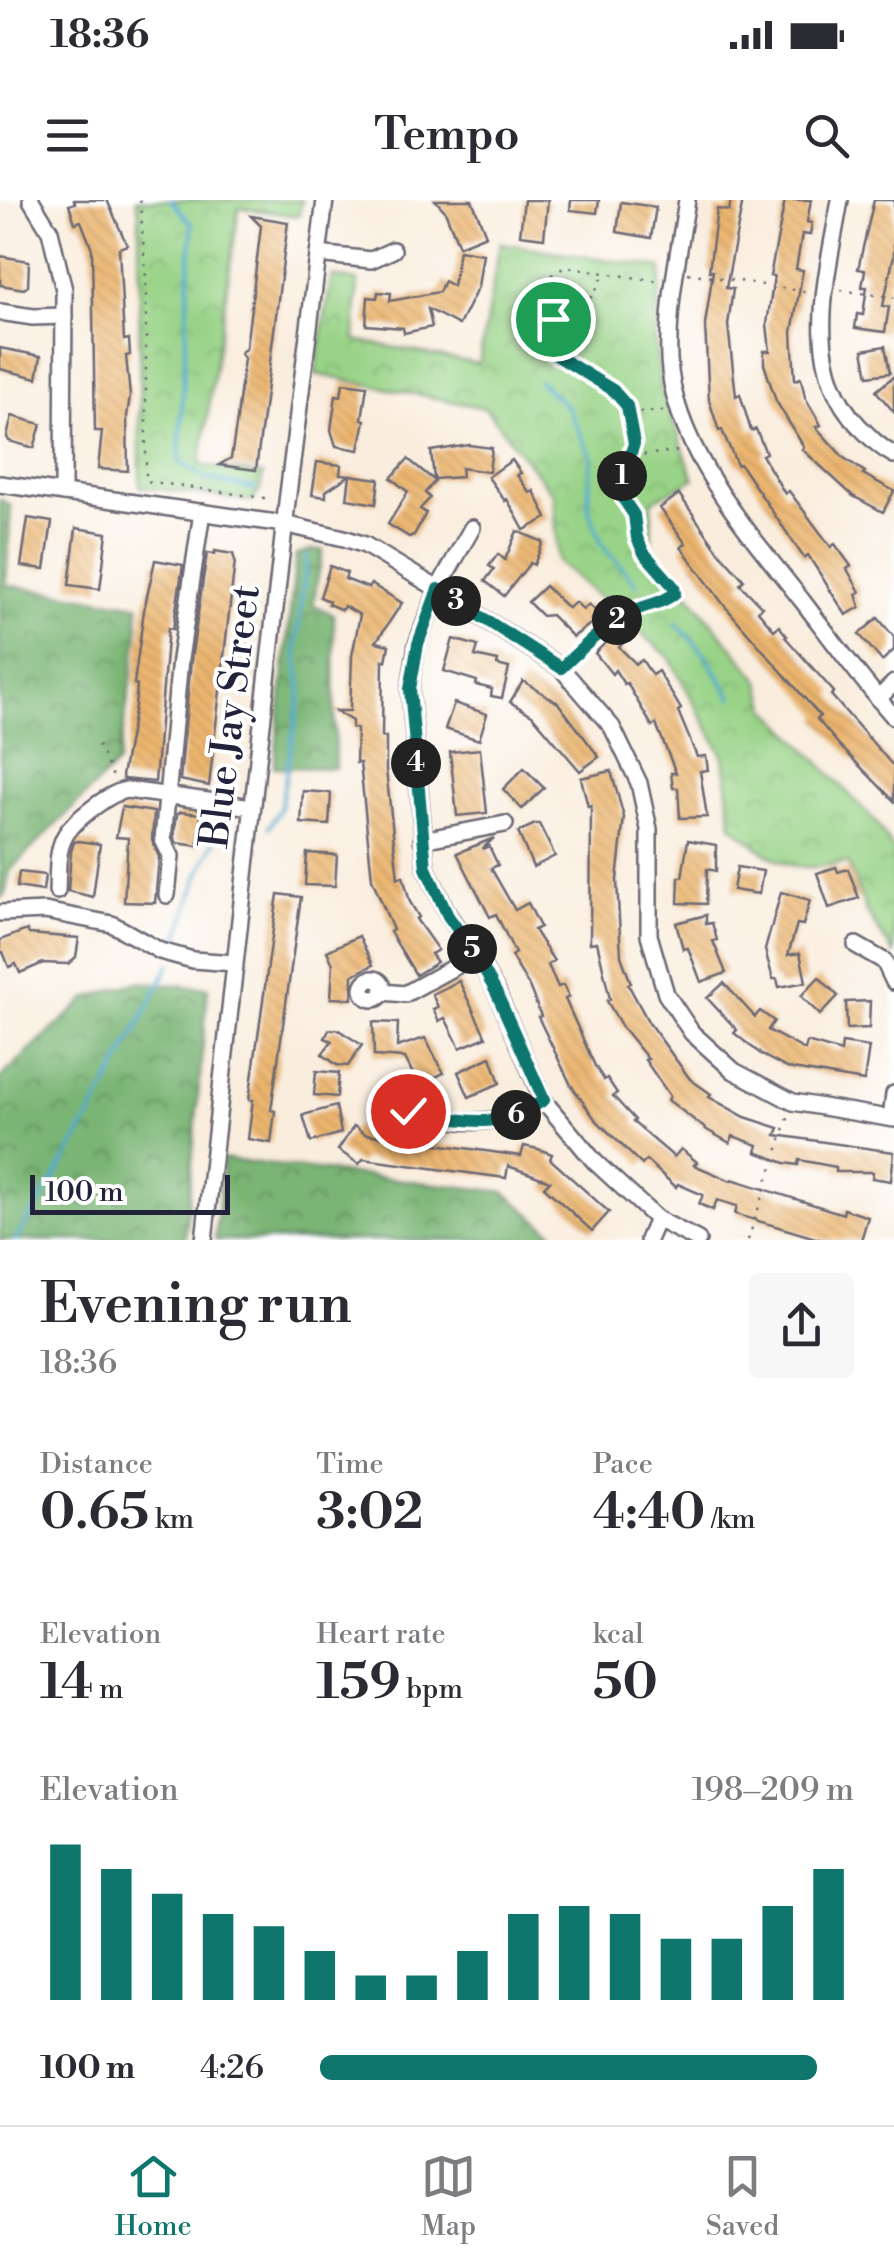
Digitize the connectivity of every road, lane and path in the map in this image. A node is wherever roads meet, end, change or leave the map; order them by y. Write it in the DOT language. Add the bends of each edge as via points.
graph roads {
  1 [pos="31,200"];
  2 [pos="140,200"];
  3 [pos="325,200"];
  4 [pos="687,200"];
  5 [pos="840,200"];
  6 [pos="394,250"];
  7 [pos="318,254"];
  8 [pos="604,273"];
  9 [pos="675,277"];
  10 [pos="825,291"];
  11 [pos="894,298"];
  12 [pos="0,312"];
  13 [pos="64,316"];
  14 [pos="553,319"];
  15 [pos="676,400"];
  16 [pos="629,413"];
  17 [pos="696,449"];
  18 [pos="894,455"];
  19 [pos="631,456"];
  20 [pos="0,484"];
  21 [pos="63,493"];
  22 [pos="286,502"];
  23 [pos="202,512"];
  24 [pos="284,524"];
  25 [pos="472,528"];
  26 [pos="438,589"];
  27 [pos="561,668"];
  28 [pos="894,683"];
  29 [pos="878,699"];
  30 [pos="894,717"];
  31 [pos="98,745"];
  32 [pos="123,791"];
  33 [pos="168,796"];
  34 [pos="252,807"];
  35 [pos="504,824"];
  36 [pos="422,840"];
  37 [pos="57,891"];
  38 [pos="167,895"];
  39 [pos="0,913"];
  40 [pos="856,945"];
  41 [pos="476,955"];
  42 [pos="234,964"];
  43 [pos="894,982"];
  44 [pos="384,992"];
  45 [pos="379,1094"];
  46 [pos="894,1094"];
  47 [pos="544,1100"];
  48 [pos="793,1102"];
  49 [pos="892,1119"];
  50 [pos="657,1219"];
  51 [pos="204,1240"];
  52 [pos="648,1240"];
  53 [pos="698,1240"];
  54 [pos="748,1240"];
  1 -- 13 [label="street" via="57,253"];
  2 -- 22 [label="path" via="146,481"];
  3 -- 7 [label="street, Blue Jay Street"];
  4 -- 9 [label="street"];
  5 -- 10 [label="street"];
  6 -- 7 [label="street" via="371,260"];
  7 -- 22 [label="street, Blue Jay Street"];
  8 -- 9 [label="path"];
  8 -- 14 [label="path" via="590,303"];
  8 -- 14 [label="path" via="566,267 547,278 544,295"];
  9 -- 10 [label="path"];
  9 -- 15 [label="street" via="669,362"];
  10 -- 11 [label="path"];
  10 -- 18 [label="street" via="822,346 834,396"];
  12 -- 13 [label="street"];
  13 -- 21 [label="street"];
  14 -- 16 [label="path" via="554,354 613,390"];
  15 -- 16 [label="path" via="662,413"];
  15 -- 17 [label="street"];
  16 -- 19 [label="path"];
  17 -- 19 [label="path"];
  17 -- 29 [label="street" via="722,498"];
  19 -- 27 [label="path" via="622,478 624,500 644,553 675,593 617,620"];
  20 -- 21 [label="street"];
  21 -- 23 [label="street"];
  22 -- 24 [label="street, Blue Jay Street"];
  23 -- 24 [label="street"];
  23 -- 33 [label="street"];
  24 -- 26 [label="street" via="365,546"];
  24 -- 34 [label="street, Blue Jay Street"];
  25 -- 26 [label="street"];
  26 -- 27 [label="street"];
  26 -- 36 [label="street" via="410,689"];
  27 -- 48 [label="street" via="612,727 640,784 649,829 649,935 666,994 712,1054"];
  28 -- 29 [label="street"];
  29 -- 30 [label="street"];
  31 -- 32 [label="path"];
  32 -- 33 [label="street"];
  32 -- 37 [label="street" via="66,834"];
  33 -- 34 [label="street"];
  33 -- 38 [label="street"];
  34 -- 42 [label="street, Blue Jay Street"];
  35 -- 36 [label="street"];
  36 -- 41 [label="street" via="426,868 448,916"];
  39 -- 42 [label="street" via="46,911 112,924 160,951"];
  40 -- 43 [label="street" via="884,960"];
  41 -- 44 [label="street" via="405,994"];
  41 -- 47 [label="street"];
  42 -- 51 [label="street, Blue Jay Street"];
  45 -- 47 [label="street" via="408,1111 489,1124"];
  46 -- 49 [label="street"];
  47 -- 50 [label="street" via="595,1162"];
  48 -- 49 [label="street"];
  48 -- 54 [label="path"];
  50 -- 52 [label="street"];
  50 -- 53 [label="street"];
}
